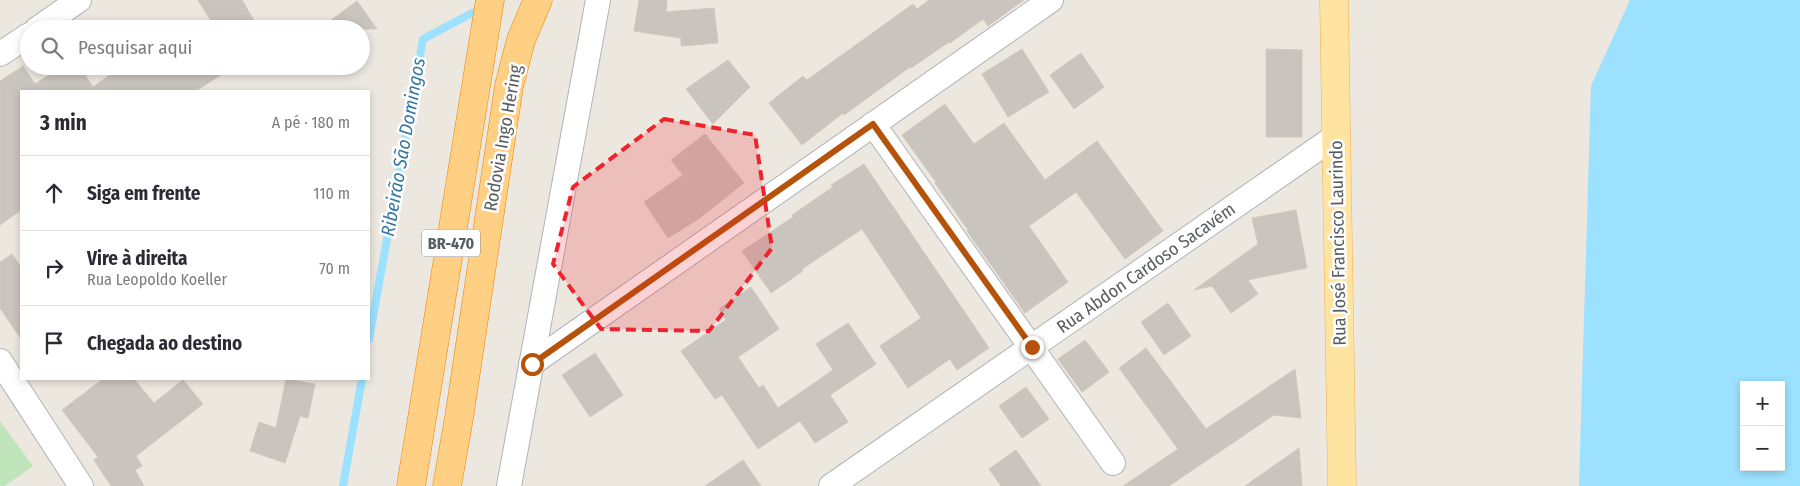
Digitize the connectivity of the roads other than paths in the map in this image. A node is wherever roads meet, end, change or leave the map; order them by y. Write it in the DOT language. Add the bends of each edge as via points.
graph roads {
  1 [pos="79,0"];
  2 [pos="490,0"];
  3 [pos="538,0"];
  4 [pos="598,0"];
  5 [pos="1051,0"];
  6 [pos="1334,0"];
  7 [pos="50,20"];
  8 [pos="20,41"];
  9 [pos="0,54"];
  10 [pos="873,124"];
  11 [pos="1336,136"];
  12 [pos="1032,347"];
  13 [pos="0,361"];
  14 [pos="532,364"];
  15 [pos="11,382"];
  16 [pos="1113,463"];
  17 [pos="510,484"];
  18 [pos="80,486"];
  19 [pos="411,486"];
  20 [pos="447,486"];
  21 [pos="831,486"];
  22 [pos="1342,486"];
  1 -- 7 [label="street"];
  2 -- 19 [label="highway, Rodovia Ingo Hering / BR-470"];
  3 -- 20 [label="highway, Rodovia Ingo Hering / BR-470" via="521,40 509,86"];
  4 -- 14 [label="street"];
  5 -- 10 [label="street"];
  6 -- 11 [label="main road, Rua José Francisco Laurindo"];
  8 -- 9 [label="street"];
  10 -- 12 [label="street"];
  10 -- 14 [label="street"];
  11 -- 12 [label="street, Rua Abdon Cardoso Sacavém"];
  11 -- 22 [label="main road, Rua José Francisco Laurindo"];
  12 -- 16 [label="street"];
  12 -- 21 [label="street, Rua Abdon Cardoso Sacavém"];
  13 -- 15 [label="street"];
  14 -- 17 [label="street"];
  15 -- 18 [label="street"];
}
